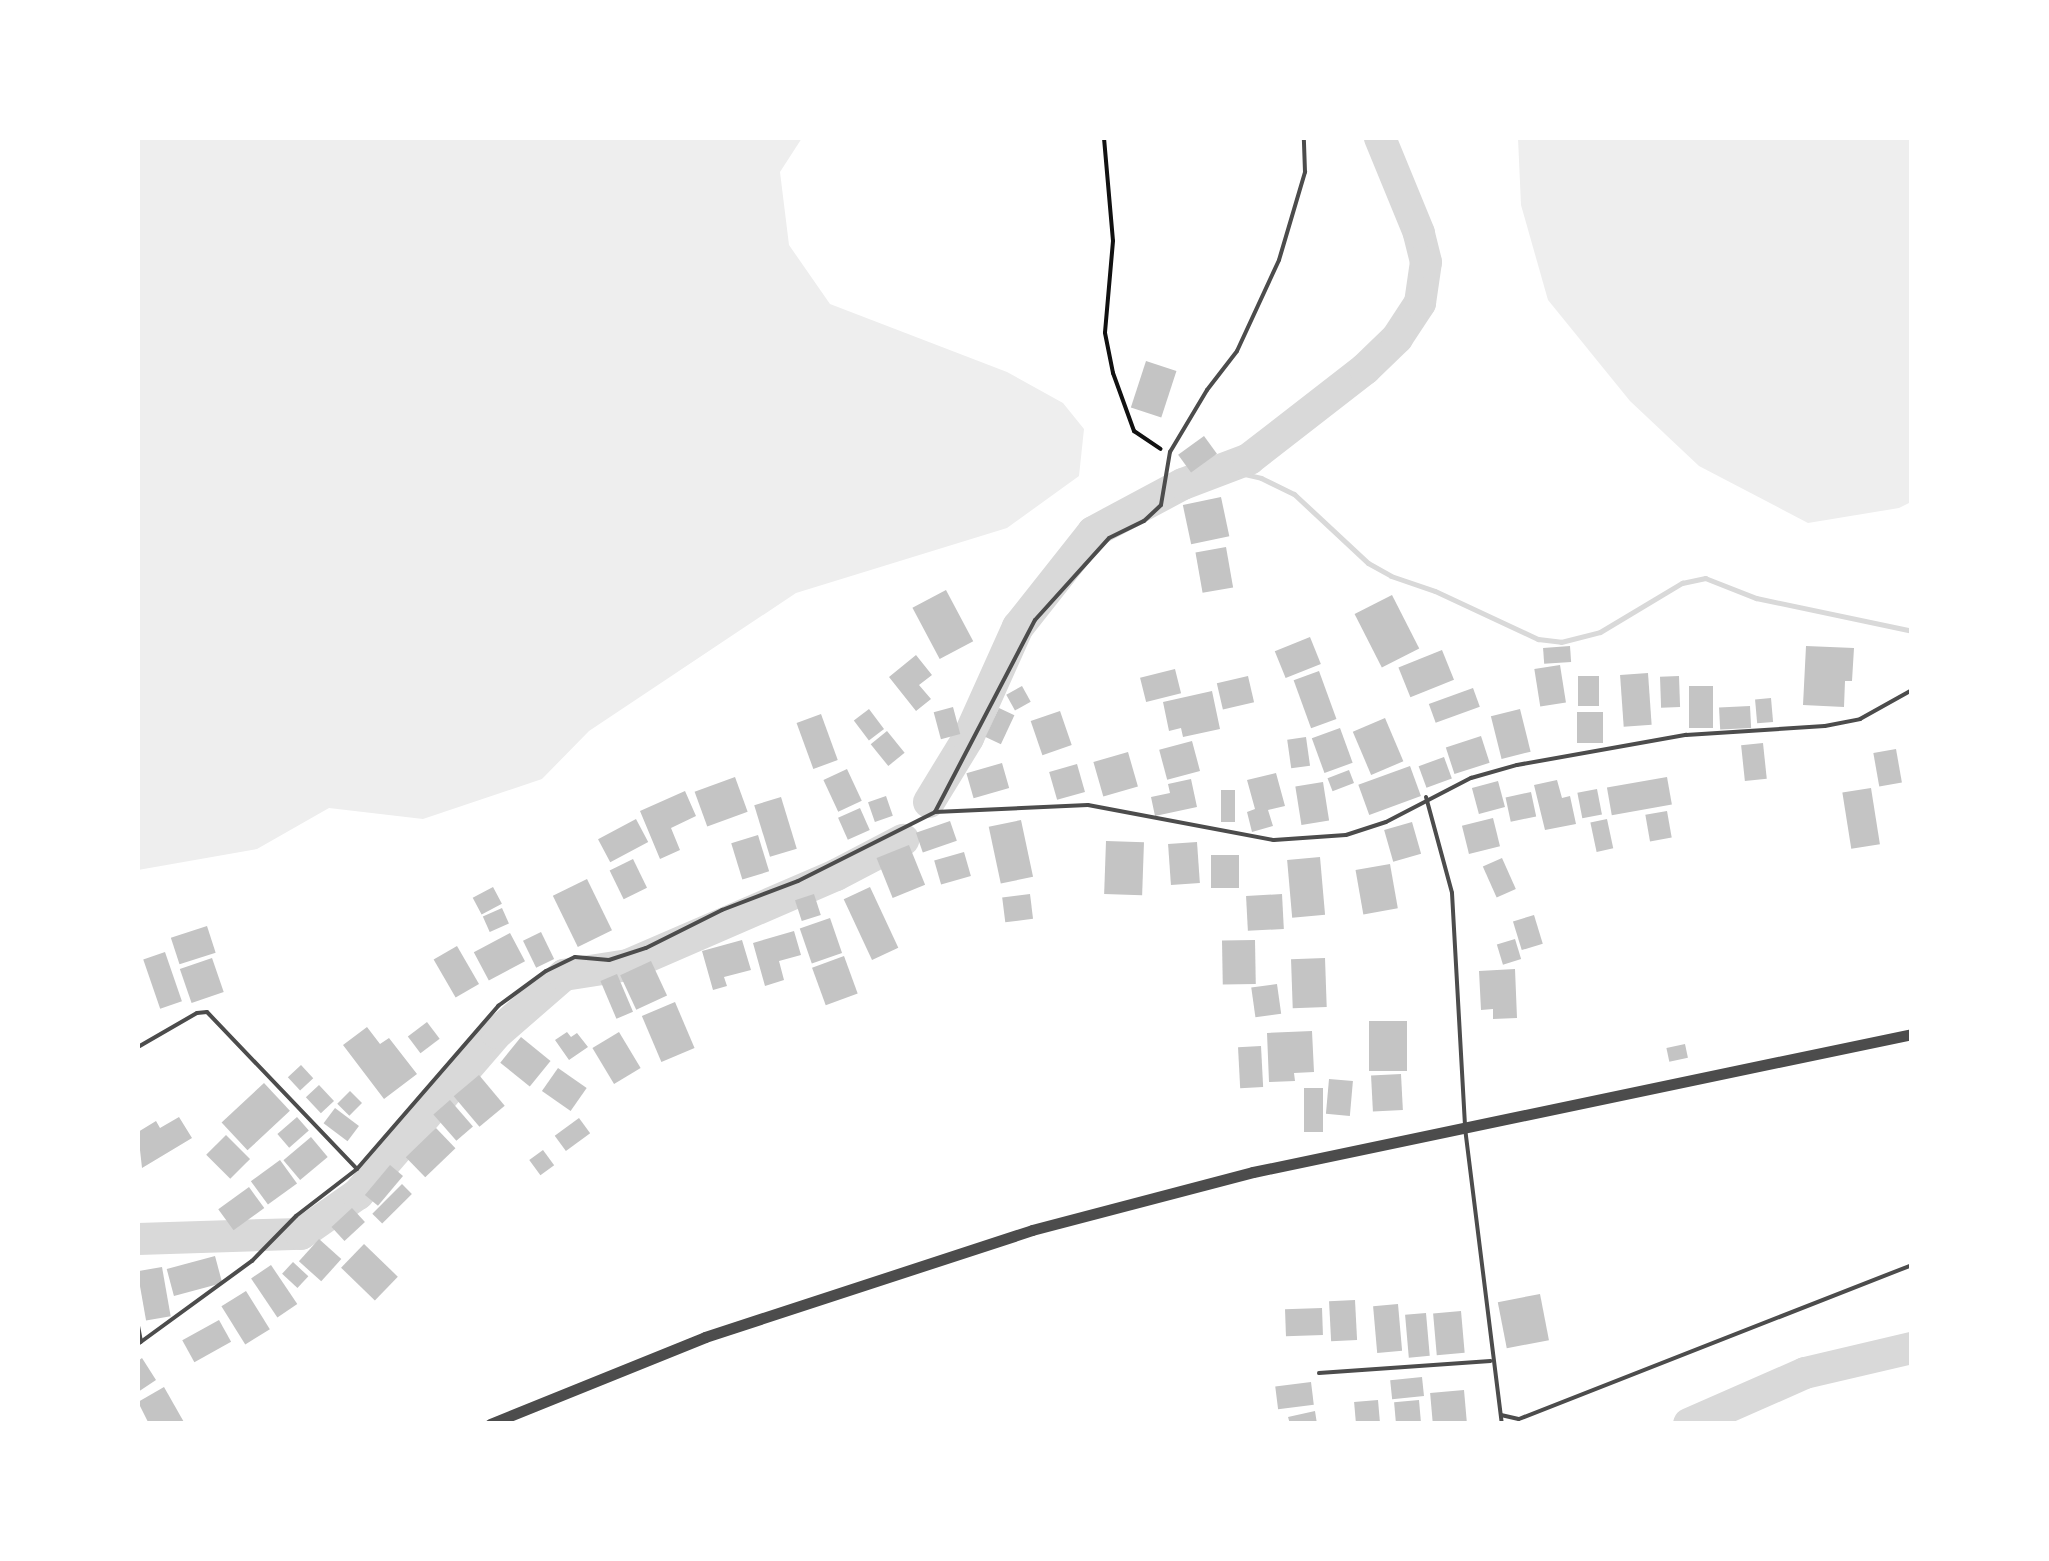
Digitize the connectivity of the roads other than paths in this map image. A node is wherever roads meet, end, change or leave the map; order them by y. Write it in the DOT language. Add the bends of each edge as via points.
graph roads {
  1 [pos="1304,138"];
  2 [pos="1912,690"];
  3 [pos="1426,797"];
  4 [pos="935,812"];
  5 [pos="1912,1034"];
  6 [pos="138,1047"];
  7 [pos="1465,1128"];
  8 [pos="357,1168"];
  9 [pos="1912,1265"];
  10 [pos="138,1326"];
  11 [pos="139,1343"];
  12 [pos="1491,1361"];
  13 [pos="1318,1373"];
  14 [pos="1498,1415"];
  15 [pos="490,1424"];
  16 [pos="1502,1424"];
  1 -- 4 [label="lane" via="1306,172 1279,260 1237,350 1170,452 1162,505 1109,538 1036,620"];
  2 -- 3 [label="lane" via="1860,719 1605,748 1471,778"];
  3 -- 4 [label="lane" via="1386,822 1346,835 1274,840 1088,805"];
  3 -- 7 [label="lane" via="1452,893"];
  4 -- 8 [label="lane" via="646,948 609,960 575,957 546,971 498,1006"];
  5 -- 7 [label="street"];
  6 -- 8 [label="lane" via="208,1012"];
  7 -- 12 [label="lane"];
  7 -- 15 [label="street" via="1254,1172 920,1263 705,1337"];
  8 -- 11 [label="lane" via="262,1252"];
  9 -- 14 [label="lane" via="1519,1419"];
  10 -- 11 [label="lane"];
  12 -- 13 [label="lane"];
  12 -- 14 [label="lane"];
  14 -- 16 [label="lane"];
}
